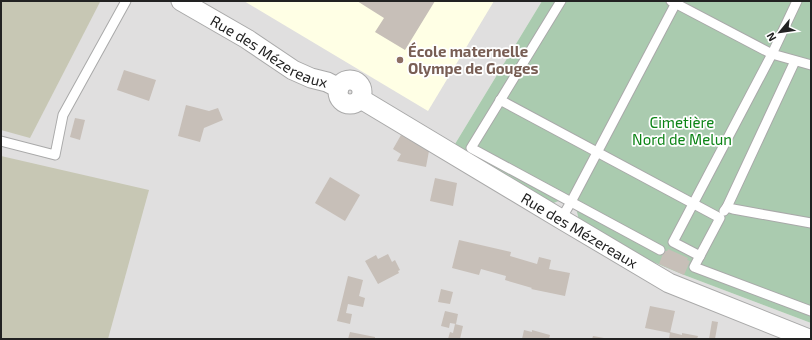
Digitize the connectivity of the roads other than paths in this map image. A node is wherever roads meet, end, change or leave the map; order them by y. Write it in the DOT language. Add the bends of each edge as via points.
graph roads {
  1 [pos="126,1"];
  2 [pos="181,1"];
  3 [pos="561,1"];
  4 [pos="797,1"];
  5 [pos="675,2"];
  6 [pos="772,54"];
  7 [pos="795,60"];
  8 [pos="811,65"];
  9 [pos="500,100"];
  10 [pos="1,141"];
  11 [pos="597,152"];
  12 [pos="571,202"];
  13 [pos="693,204"];
  14 [pos="727,207"];
  15 [pos="720,218"];
  16 [pos="560,219"];
  17 [pos="811,223"];
  18 [pos="660,250"];
  19 [pos="700,256"];
  20 [pos="811,311"];
  21 [pos="809,339"];
  1 -- 10 [label="lane" via="64,115 55,154"];
  2 -- 16 [label="street, Rue des Mézereaux" via="247,39 293,70 339,88 341,101 353,104 361,99"];
  3 -- 9 [label="lane"];
  4 -- 6 [label="lane"];
  5 -- 6 [label="lane"];
  5 -- 11 [label="lane"];
  6 -- 7 [label="lane"];
  6 -- 13 [label="lane"];
  7 -- 8 [label="lane"];
  7 -- 14 [label="lane"];
  9 -- 11 [label="lane"];
  9 -- 12 [label="lane" via="471,148"];
  11 -- 12 [label="lane"];
  11 -- 13 [label="lane"];
  12 -- 16 [label="lane"];
  12 -- 18 [label="lane"];
  13 -- 15 [label="lane"];
  13 -- 19 [label="lane" via="673,242"];
  14 -- 15 [label="lane"];
  14 -- 17 [label="lane"];
  15 -- 19 [label="lane"];
  16 -- 21 [label="street, Rue des Mézereaux" via="669,283"];
  19 -- 20 [label="lane" via="694,267"];
}
